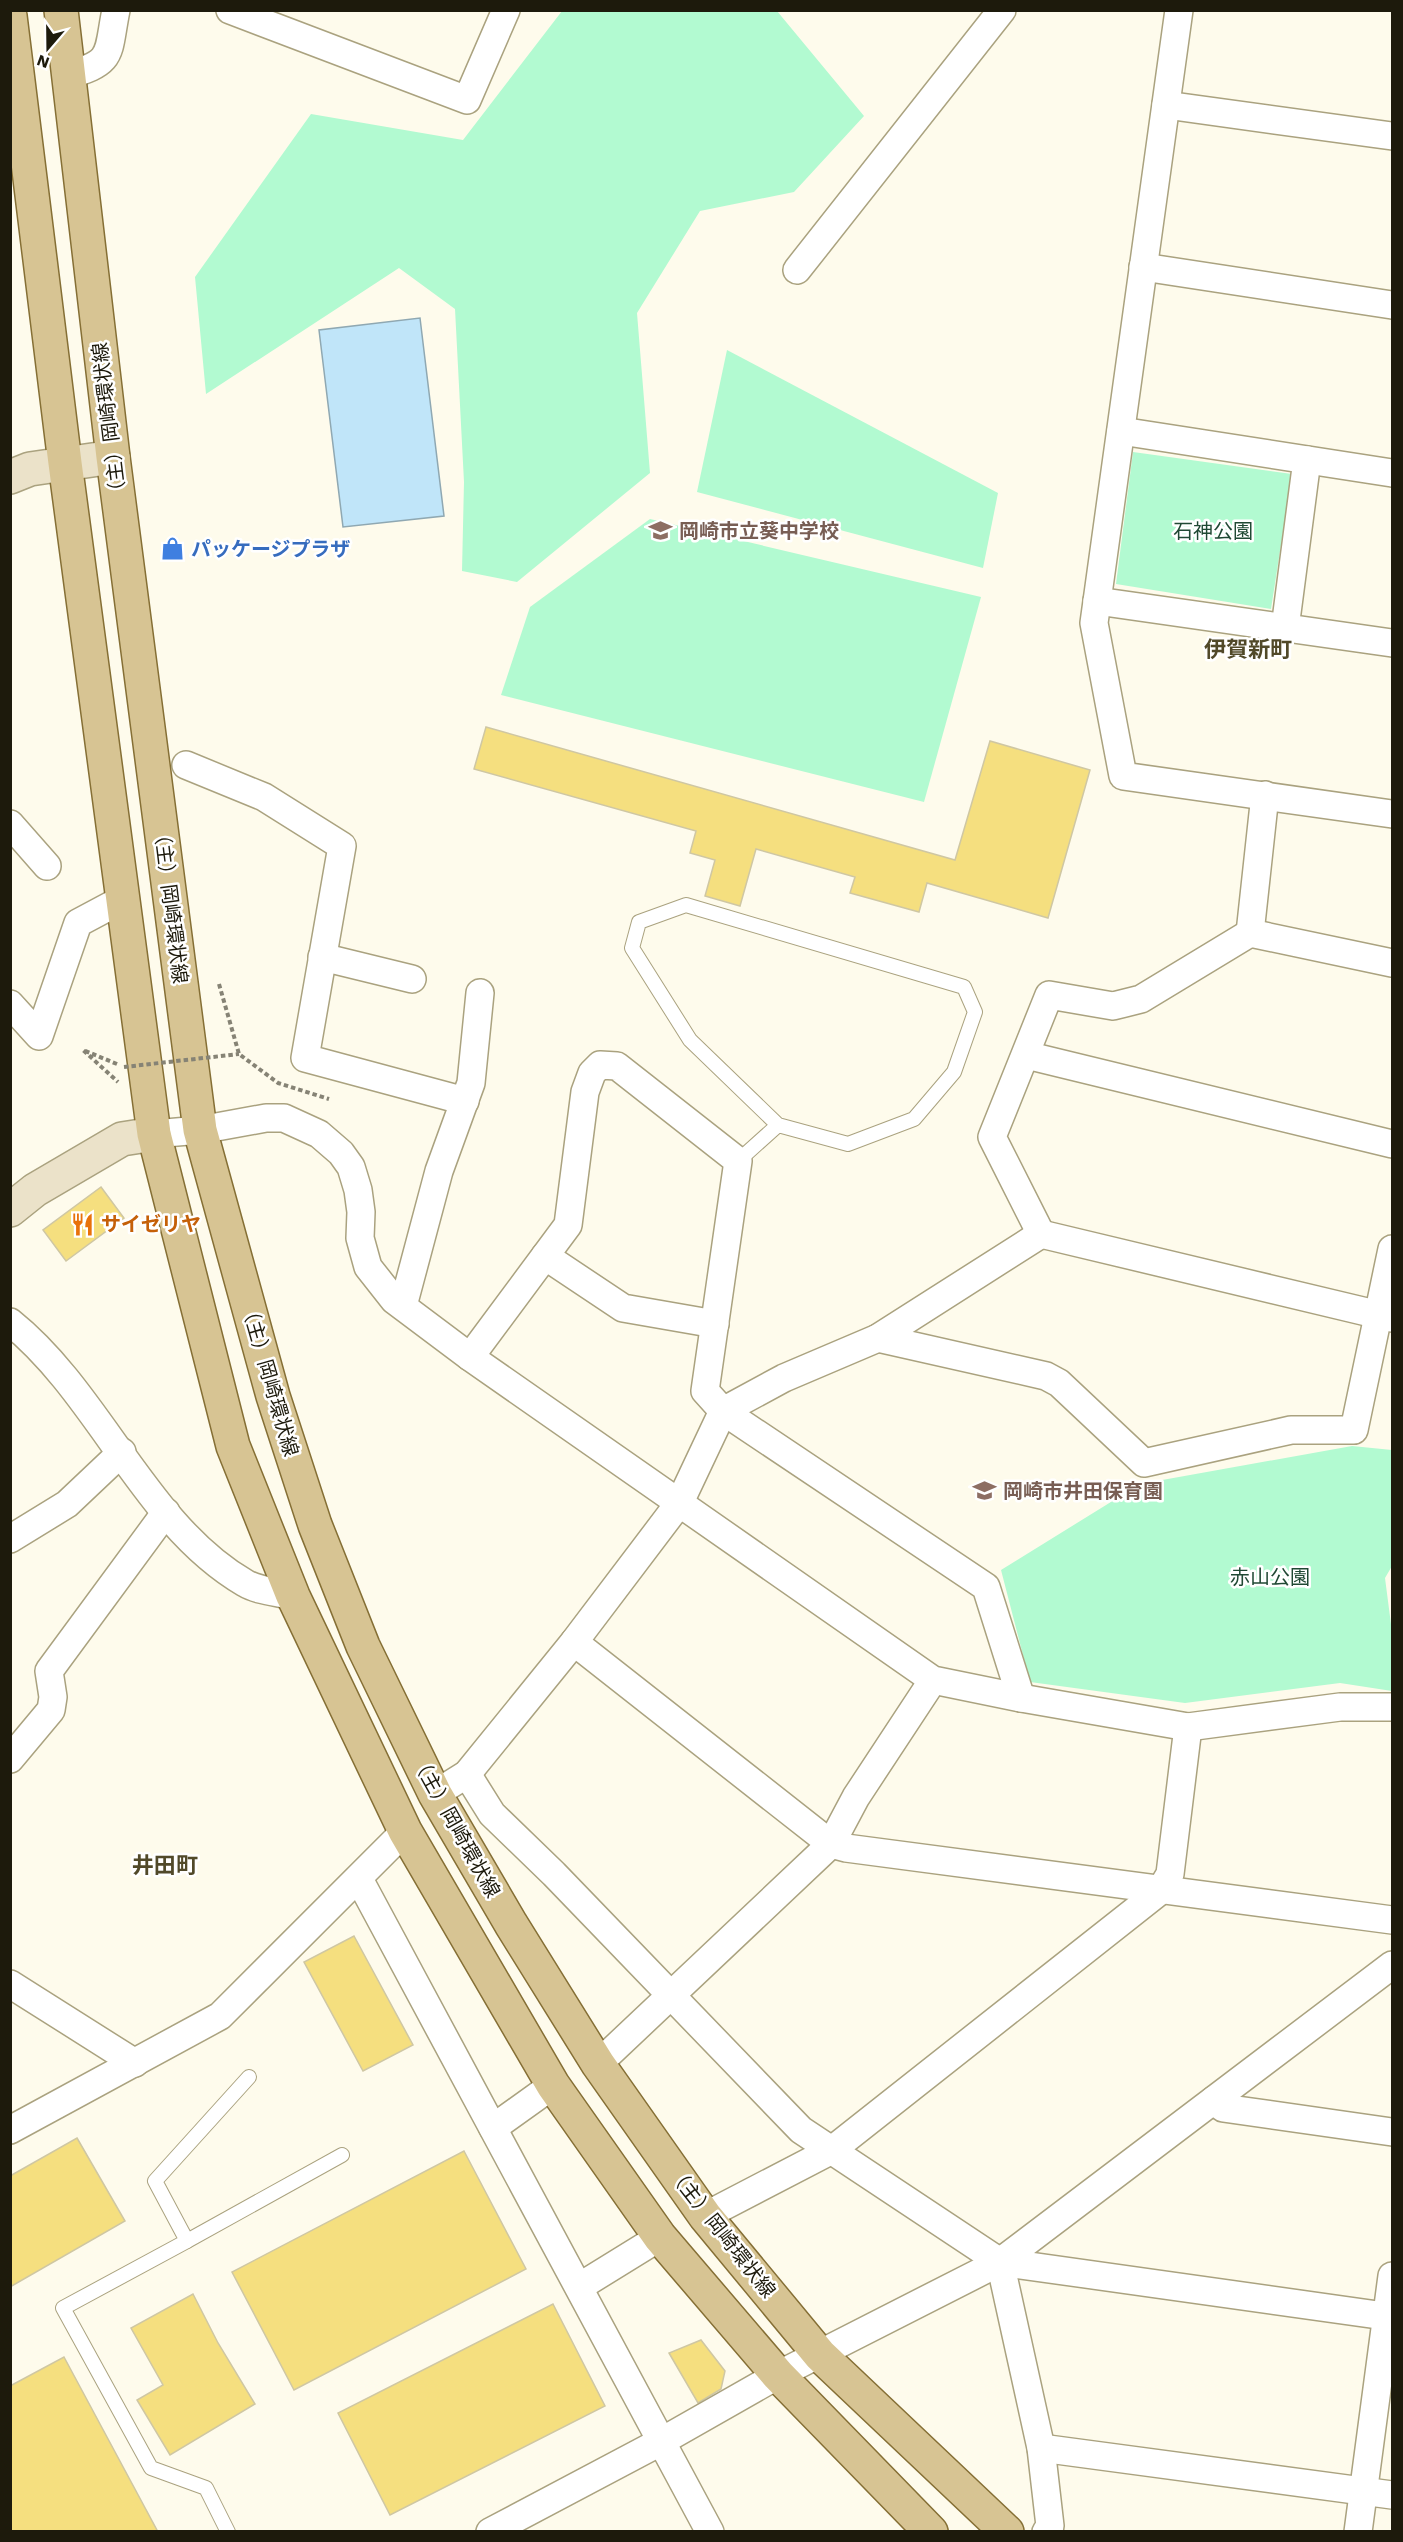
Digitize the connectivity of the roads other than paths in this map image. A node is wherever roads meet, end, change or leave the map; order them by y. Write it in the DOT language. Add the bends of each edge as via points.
graph roads {
  1 [pos="61,10"];
  2 [pos="116,10"];
  3 [pos="230,10"];
  4 [pos="506,10"];
  5 [pos="1002,10"];
  6 [pos="1179,10"];
  7 [pos="10,16"];
  8 [pos="68,75"];
  9 [pos="1166,105"];
  10 [pos="1392,136"];
  11 [pos="1143,267"];
  12 [pos="797,270"];
  13 [pos="1392,305"];
  14 [pos="1121,431"];
  15 [pos="113,457"];
  16 [pos="1307,460"];
  17 [pos="65,463"];
  18 [pos="1392,474"];
  19 [pos="10,477"];
  20 [pos="1097,601"];
  21 [pos="1285,628"];
  22 [pos="1392,643"];
  23 [pos="186,765"];
  24 [pos="1265,795"];
  25 [pos="1392,814"];
  26 [pos="10,824"];
  27 [pos="46,866"];
  28 [pos="123,899"];
  29 [pos="1250,933"];
  30 [pos="322,957"];
  31 [pos="1392,963"];
  32 [pos="412,979"];
  33 [pos="480,993"];
  34 [pos="10,1004"];
  35 [pos="1026,1055"];
  36 [pos="465,1101"];
  37 [pos="778,1125"];
  38 [pos="200,1130"];
  39 [pos="154,1134"];
  40 [pos="1392,1144"];
  41 [pos="738,1161"];
  42 [pos="10,1210"];
  43 [pos="1041,1234"];
  44 [pos="1392,1249"];
  45 [pos="545,1256"];
  46 [pos="403,1306"];
  47 [pos="1386,1316"];
  48 [pos="10,1322"];
  49 [pos="715,1324"];
  50 [pos="878,1338"];
  51 [pos="470,1357"];
  52 [pos="723,1411"];
  53 [pos="122,1452"];
  54 [pos="680,1502"];
  55 [pos="166,1512"];
  56 [pos="10,1539"];
  57 [pos="293,1596"];
  58 [pos="574,1642"];
  59 [pos="933,1680"];
  60 [pos="1021,1698"];
  61 [pos="1392,1707"];
  62 [pos="1188,1727"];
  63 [pos="10,1759"];
  64 [pos="467,1774"];
  65 [pos="435,1794"];
  66 [pos="405,1831"];
  67 [pos="831,1844"];
  68 [pos="359,1879"];
  69 [pos="1160,1891"];
  70 [pos="1392,1920"];
  71 [pos="1392,1965"];
  72 [pos="10,1984"];
  73 [pos="669,1996"];
  74 [pos="135,2063"];
  75 [pos="598,2064"];
  76 [pos="249,2078"];
  77 [pos="553,2085"];
  78 [pos="1214,2100"];
  79 [pos="493,2128"];
  80 [pos="10,2130"];
  81 [pos="1392,2132"];
  82 [pos="832,2150"];
  83 [pos="342,2155"];
  84 [pos="705,2216"];
  85 [pos="660,2237"];
  86 [pos="187,2241"];
  87 [pos="1000,2262"];
  88 [pos="1392,2276"];
  89 [pos="579,2287"];
  90 [pos="1389,2316"];
  91 [pos="820,2355"];
  92 [pos="778,2375"];
  93 [pos="662,2440"];
  94 [pos="1041,2448"];
  95 [pos="1365,2491"];
  96 [pos="1392,2495"];
  97 [pos="497,2530"];
  98 [pos="228,2532"];
  99 [pos="710,2532"];
  100 [pos="932,2532"];
  101 [pos="1007,2532"];
  102 [pos="1046,2532"];
  103 [pos="1358,2532"];
  1 -- 8 [label="main road, （主）岡崎環状線"];
  2 -- 8 [label="street" via="106,58 95,68"];
  3 -- 4 [label="street" via="467,100"];
  5 -- 12 [label="street"];
  6 -- 9 [label="street"];
  7 -- 17 [label="main road"];
  8 -- 15 [label="main road, （主）岡崎環状線"];
  9 -- 10 [label="street"];
  9 -- 11 [label="street"];
  11 -- 13 [label="street"];
  11 -- 14 [label="street"];
  14 -- 16 [label="street"];
  14 -- 20 [label="street"];
  15 -- 17 [label="street"];
  15 -- 38 [label="main road, （主）岡崎環状線"];
  16 -- 18 [label="street"];
  16 -- 21 [label="street"];
  17 -- 19 [label="street"];
  17 -- 28 [label="main road"];
  20 -- 21 [label="street"];
  20 -- 24 [label="street" via="1094,622 1123,776"];
  21 -- 22 [label="street"];
  23 -- 30 [label="street" via="264,797 342,846"];
  24 -- 25 [label="street"];
  24 -- 29 [label="street"];
  26 -- 27 [label="street"];
  28 -- 34 [label="street" via="78,923 39,1035"];
  28 -- 39 [label="main road"];
  29 -- 31 [label="street"];
  29 -- 35 [label="street" via="1141,999 1113,1006 1049,995"];
  30 -- 32 [label="street"];
  30 -- 36 [label="street" via="304,1058"];
  33 -- 36 [label="street" via="471,1083"];
  35 -- 40 [label="street"];
  35 -- 43 [label="street" via="992,1137"];
  36 -- 46 [label="street" via="439,1171"];
  37 -- 37 [label="lane" via="848,1144 915,1119 954,1072 975,1012 964,987 686,905 639,922 632,948 690,1040"];
  37 -- 41 [label="lane"];
  38 -- 39 [label="street"];
  38 -- 46 [label="street" via="284,1118 319,1134 341,1153 351,1167 358,1190 360,1239 368,1267"];
  38 -- 65 [label="main road, （主）岡崎環状線" via="273,1396 315,1525 363,1646"];
  39 -- 42 [label="street" via="123,1139 35,1190"];
  39 -- 57 [label="main road" via="233,1446"];
  41 -- 45 [label="street" via="616,1066 600,1065 592,1073 585,1092 568,1225"];
  41 -- 49 [label="street"];
  43 -- 47 [label="street"];
  43 -- 50 [label="street"];
  44 -- 47 [label="street"];
  45 -- 49 [label="street" via="623,1308"];
  45 -- 51 [label="street"];
  46 -- 51 [label="street"];
  47 -- 50 [label="street" via="1354,1430 1292,1430 1144,1463 1059,1383 1046,1376"];
  48 -- 53 [label="street" via="58,1369"];
  49 -- 52 [label="street" via="705,1392"];
  50 -- 52 [label="street" via="783,1378"];
  51 -- 54 [label="street"];
  52 -- 54 [label="street"];
  52 -- 60 [label="street" via="986,1587"];
  53 -- 55 [label="street"];
  53 -- 56 [label="street" via="67,1504"];
  54 -- 58 [label="street"];
  54 -- 59 [label="street"];
  55 -- 57 [label="street" via="205,1553 246,1584"];
  55 -- 63 [label="street" via="50,1671 51,1710"];
  57 -- 66 [label="main road"];
  58 -- 64 [label="street"];
  58 -- 67 [label="street"];
  59 -- 60 [label="street"];
  59 -- 67 [label="street" via="856,1797"];
  60 -- 62 [label="street"];
  61 -- 62 [label="street" via="1340,1707"];
  62 -- 69 [label="street" via="1170,1874"];
  64 -- 65 [label="street"];
  64 -- 73 [label="street" via="492,1814"];
  65 -- 75 [label="main road, （主）岡崎環状線"];
  66 -- 68 [label="street"];
  66 -- 77 [label="main road"];
  67 -- 69 [label="street"];
  67 -- 73 [label="street"];
  68 -- 74 [label="street" via="220,2016"];
  68 -- 79 [label="street"];
  69 -- 70 [label="street"];
  69 -- 82 [label="street"];
  71 -- 78 [label="street"];
  72 -- 74 [label="street"];
  73 -- 75 [label="street"];
  73 -- 82 [label="street" via="801,2130"];
  74 -- 80 [label="street"];
  75 -- 84 [label="main road, （主）岡崎環状線"];
  76 -- 86 [label="lane" via="155,2181"];
  77 -- 79 [label="street"];
  77 -- 85 [label="main road"];
  78 -- 81 [label="street" via="1223,2108"];
  78 -- 87 [label="street"];
  79 -- 89 [label="street"];
  82 -- 84 [label="street"];
  82 -- 87 [label="street"];
  83 -- 86 [label="lane"];
  84 -- 91 [label="main road, （主）岡崎環状線"];
  85 -- 89 [label="street"];
  85 -- 92 [label="main road"];
  86 -- 98 [label="lane" via="63,2308 151,2468 206,2488"];
  87 -- 90 [label="street"];
  87 -- 91 [label="street"];
  87 -- 94 [label="street"];
  88 -- 90 [label="street"];
  89 -- 93 [label="street"];
  90 -- 95 [label="street"];
  91 -- 92 [label="street"];
  91 -- 101 [label="main road, （主）岡崎環状線"];
  92 -- 93 [label="street"];
  92 -- 100 [label="main road"];
  93 -- 97 [label="street"];
  93 -- 99 [label="street"];
  94 -- 95 [label="street"];
  94 -- 102 [label="street" via="1050,2526"];
  95 -- 96 [label="street"];
  95 -- 103 [label="street"];
}
